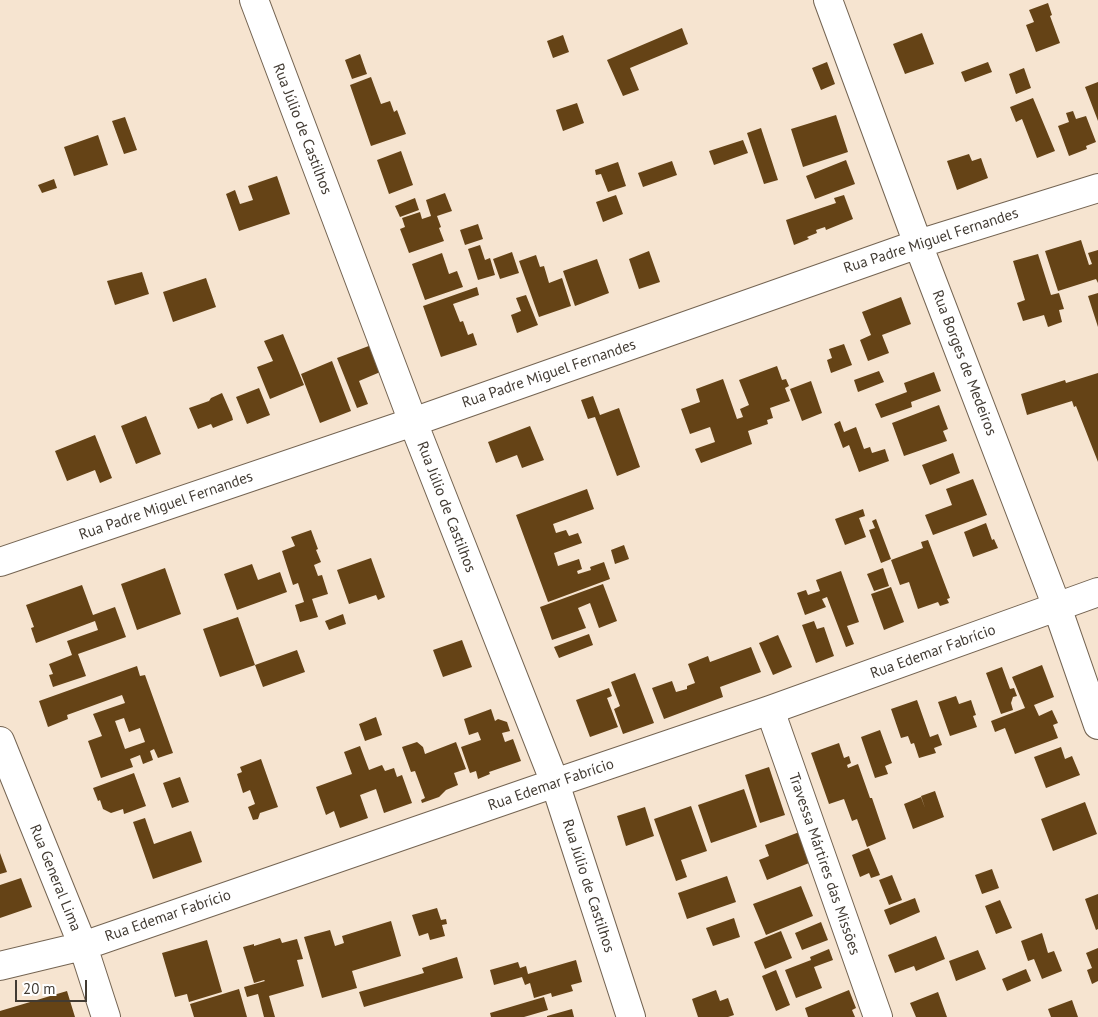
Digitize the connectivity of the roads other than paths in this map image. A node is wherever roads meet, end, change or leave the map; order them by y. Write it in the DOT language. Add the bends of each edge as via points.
graph roads {
  1 [pos="254,0"];
  2 [pos="828,0"];
  3 [pos="1098,188"];
  4 [pos="918,244"];
  5 [pos="413,422"];
  6 [pos="0,562"];
  7 [pos="1098,592"];
  8 [pos="1057,607"];
  9 [pos="770,710"];
  10 [pos="1098,726"];
  11 [pos="0,741"];
  12 [pos="555,783"];
  13 [pos="83,946"];
  14 [pos="0,966"];
  15 [pos="106,1017"];
  16 [pos="631,1017"];
  17 [pos="878,1017"];
  1 -- 5 [label="street, Rua Júlio de Castilhos"];
  2 -- 4 [label="street, Rua Borges de Medeiros"];
  3 -- 4 [label="street, Rua Padre Miguel Fernandes"];
  4 -- 5 [label="street, Rua Padre Miguel Fernandes"];
  4 -- 8 [label="street, Rua Borges de Medeiros"];
  5 -- 6 [label="street, Rua Padre Miguel Fernandes"];
  5 -- 12 [label="street, Rua Júlio de Castilhos"];
  7 -- 8 [label="street, Rua Edemar Fabrício"];
  8 -- 9 [label="street, Rua Edemar Fabrício"];
  8 -- 10 [label="street, Rua Borges de Medeiros"];
  9 -- 12 [label="street, Rua Edemar Fabrício"];
  9 -- 17 [label="street, Travessa Mártires das Missões"];
  11 -- 13 [label="street, Rua General Lima"];
  12 -- 13 [label="street, Rua Edemar Fabrício"];
  12 -- 16 [label="street, Rua Júlio de Castilhos"];
  13 -- 14 [label="street, Rua Edemar Fabrício"];
  13 -- 15 [label="street, Rua General Lima"];
}
